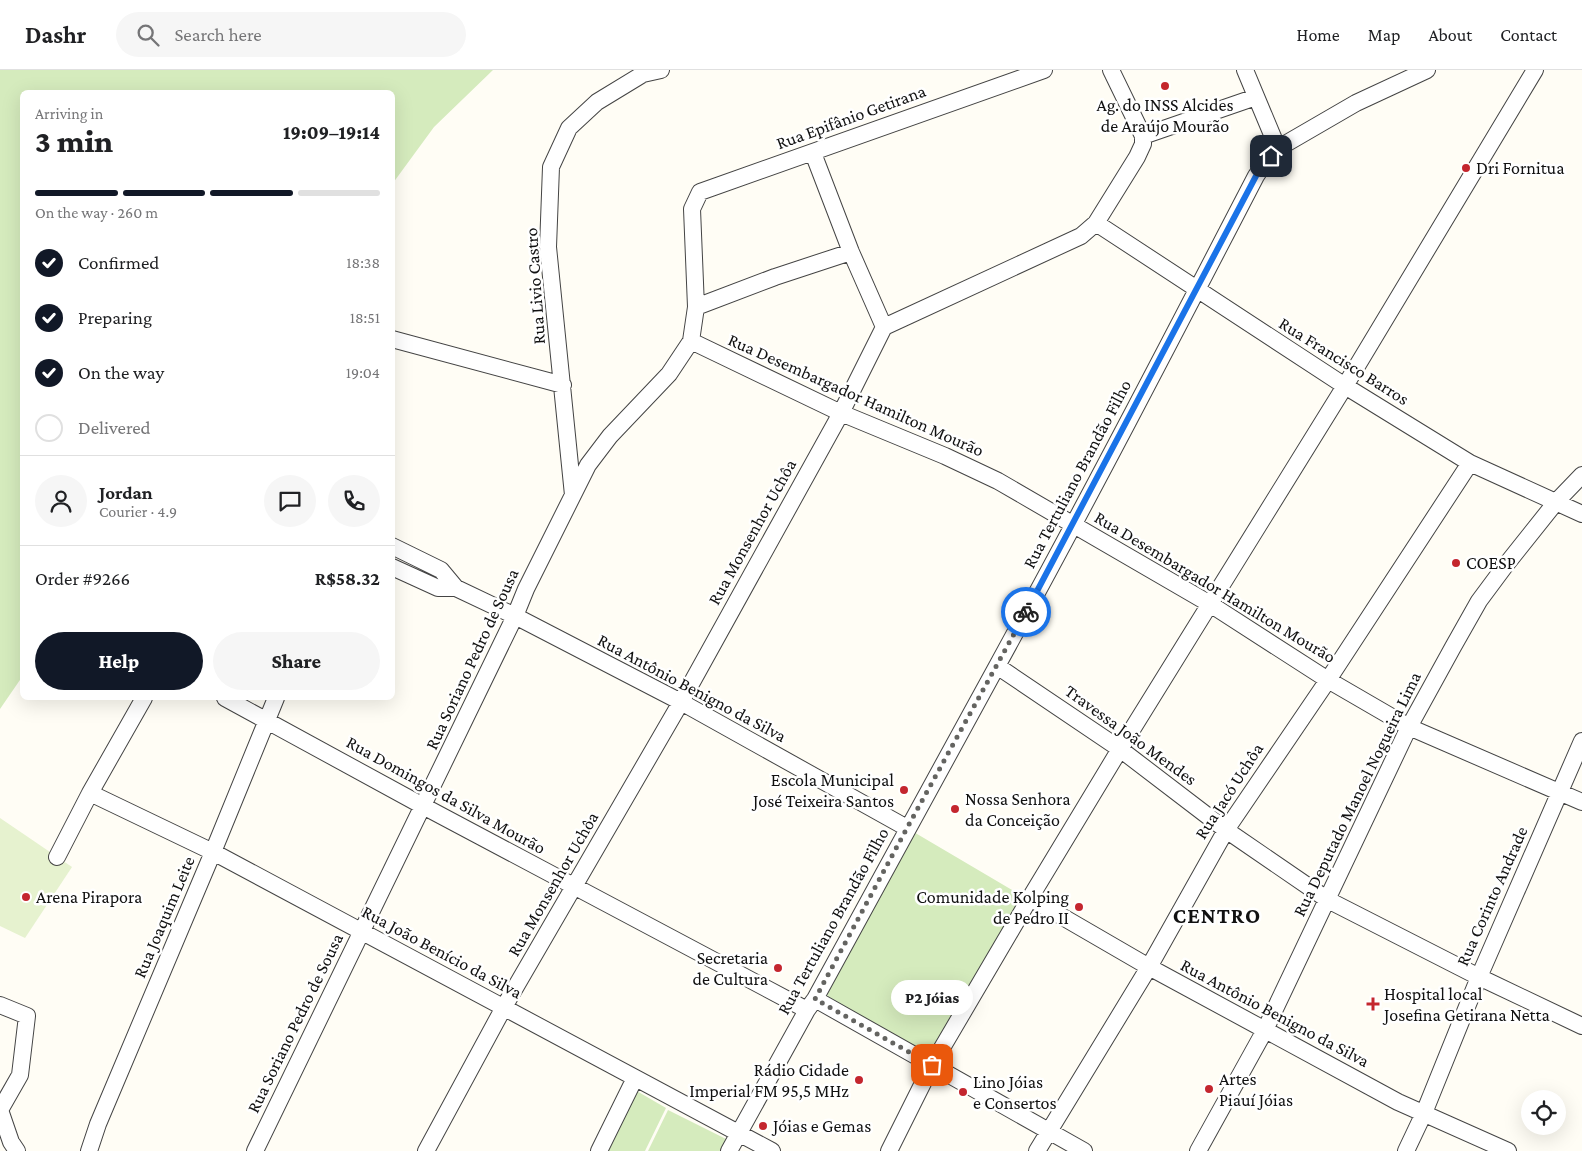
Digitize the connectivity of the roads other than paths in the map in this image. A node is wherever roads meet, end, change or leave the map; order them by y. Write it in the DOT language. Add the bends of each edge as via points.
graph roads {
  1 [pos="661,70"];
  2 [pos="1044,70"];
  3 [pos="1110,70"];
  4 [pos="1245,70"];
  5 [pos="1427,70"];
  6 [pos="1535,70"];
  7 [pos="1256,97"];
  8 [pos="1143,136"];
  9 [pos="1278,149"];
  10 [pos="813,152"];
  11 [pos="700,192"];
  12 [pos="1096,223"];
  13 [pos="851,252"];
  14 [pos="1197,290"];
  15 [pos="696,308"];
  16 [pos="884,327"];
  17 [pos="395,339"];
  18 [pos="691,341"];
  19 [pos="563,385"];
  20 [pos="1345,386"];
  21 [pos="841,413"];
  22 [pos="1470,463"];
  23 [pos="1582,475"];
  24 [pos="573,495"];
  25 [pos="1556,502"];
  26 [pos="1582,514"];
  27 [pos="1073,525"];
  28 [pos="395,547"];
  29 [pos="395,568"];
  30 [pos="456,588"];
  31 [pos="1210,604"];
  32 [pos="515,616"];
  33 [pos="997,666"];
  34 [pos="1328,680"];
  35 [pos="143,700"];
  36 [pos="229,700"];
  37 [pos="275,700"];
  38 [pos="681,702"];
  39 [pos="266,719"];
  40 [pos="1409,727"];
  41 [pos="1582,741"];
  42 [pos="1120,749"];
  43 [pos="1559,793"];
  44 [pos="90,794"];
  45 [pos="1582,802"];
  46 [pos="423,806"];
  47 [pos="907,828"];
  48 [pos="1226,830"];
  49 [pos="213,852"];
  50 [pos="57,857"];
  51 [pos="574,887"];
  52 [pos="1030,898"];
  53 [pos="1328,900"];
  54 [pos="361,932"];
  55 [pos="1148,967"];
  56 [pos="1479,977"];
  57 [pos="0,1005"];
  58 [pos="811,1005"];
  59 [pos="504,1007"];
  60 [pos="1582,1026"];
  61 [pos="1265,1030"];
  62 [pos="932,1065"];
  63 [pos="635,1078"];
  64 [pos="1424,1113"];
  65 [pos="739,1132"];
  66 [pos="1048,1132"];
  67 [pos="17,1151"];
  68 [pos="89,1151"];
  69 [pos="255,1151"];
  70 [pos="426,1151"];
  71 [pos="599,1151"];
  72 [pos="729,1151"];
  73 [pos="772,1151"];
  74 [pos="889,1151"];
  75 [pos="1037,1151"];
  76 [pos="1084,1151"];
  77 [pos="1198,1151"];
  78 [pos="1406,1151"];
  79 [pos="1508,1151"];
  1 -- 19 [label="street, Rua Livio Castro" via="643,74 597,102 569,128 551,167 548,247"];
  2 -- 10 [label="street, Rua Epifânio Getirana"];
  3 -- 8 [label="street"];
  4 -- 7 [label="street"];
  5 -- 9 [label="street, Rua Tertuliano Brandão Filho" via="1356,103"];
  6 -- 20 [label="street"];
  7 -- 8 [label="street"];
  7 -- 9 [label="street"];
  8 -- 12 [label="street" via="1137,157"];
  9 -- 14 [label="street, Rua Tertuliano Brandão Filho" via="1256,176"];
  10 -- 11 [label="street, Rua Epifânio Getirana"];
  10 -- 13 [label="street"];
  11 -- 15 [label="street, Rua Soriano Pedro de Sousa" via="692,209"];
  12 -- 14 [label="street, Rua Francisco Barros"];
  12 -- 16 [label="street" via="1066,244"];
  13 -- 15 [label="street"];
  13 -- 16 [label="street"];
  14 -- 20 [label="street, Rua Francisco Barros"];
  14 -- 27 [label="street, Rua Tertuliano Brandão Filho"];
  15 -- 18 [label="street, Rua Soriano Pedro de Sousa"];
  16 -- 21 [label="street, Rua Monsenhor Uchôa"];
  17 -- 19 [label="street"];
  18 -- 21 [label="street, Rua Desembargador Hamilton Mourão"];
  18 -- 24 [label="street, Rua Soriano Pedro de Sousa" via="669,374 610,436 588,466"];
  19 -- 24 [label="street, Rua Livio Castro"];
  20 -- 22 [label="street, Rua Francisco Barros"];
  20 -- 31 [label="street"];
  21 -- 27 [label="street, Rua Desembargador Hamilton Mourão" via="998,481"];
  21 -- 38 [label="street, Rua Monsenhor Uchôa"];
  22 -- 25 [label="street, Rua Francisco Barros"];
  22 -- 34 [label="street, Rua Jacó Uchôa"];
  23 -- 25 [label="street, Rua Deputado Manoel Nogueira Lima"];
  24 -- 32 [label="street, Rua Soriano Pedro de Sousa"];
  25 -- 26 [label="street, Rua Francisco Barros"];
  25 -- 40 [label="street, Rua Deputado Manoel Nogueira Lima" via="1479,601"];
  27 -- 31 [label="street, Rua Desembargador Hamilton Mourão"];
  27 -- 33 [label="street, Rua Tertuliano Brandão Filho"];
  28 -- 30 [label="street, Rua Antônio Benigno da Silva" via="441,570"];
  29 -- 30 [label="street, Rua Antônio Benigno da Silva" via="438,588"];
  30 -- 32 [label="street, Rua Antônio Benigno da Silva"];
  31 -- 34 [label="street, Rua Desembargador Hamilton Mourão"];
  31 -- 42 [label="street"];
  32 -- 38 [label="street, Rua Antônio Benigno da Silva"];
  32 -- 46 [label="street, Rua Soriano Pedro de Sousa"];
  33 -- 42 [label="street, Travessa João Mendes"];
  33 -- 47 [label="street, Rua Tertuliano Brandão Filho"];
  34 -- 40 [label="street, Rua Desembargador Hamilton Mourão"];
  34 -- 48 [label="street, Rua Jacó Uchôa"];
  35 -- 44 [label="street"];
  36 -- 39 [label="street, Rua Domingos da Silva Mourão"];
  37 -- 39 [label="street, Rua Joaquim Leite"];
  38 -- 47 [label="street, Rua Antônio Benigno da Silva"];
  38 -- 51 [label="street, Rua Monsenhor Uchôa"];
  39 -- 46 [label="street, Rua Domingos da Silva Mourão"];
  39 -- 49 [label="street, Rua Joaquim Leite"];
  40 -- 43 [label="street, Rua Desembargador Hamilton Mourão"];
  40 -- 53 [label="street, Rua Deputado Manoel Nogueira Lima"];
  41 -- 43 [label="street, Rua Corinto Andrade"];
  42 -- 48 [label="street, Travessa João Mendes"];
  42 -- 52 [label="street"];
  43 -- 45 [label="street, Rua Desembargador Hamilton Mourão"];
  43 -- 56 [label="street, Rua Corinto Andrade"];
  44 -- 49 [label="street, Rua João Benício da Silva"];
  44 -- 50 [label="street"];
  46 -- 51 [label="street, Rua Domingos da Silva Mourão"];
  46 -- 54 [label="street, Rua Soriano Pedro de Sousa"];
  47 -- 58 [label="street, Rua Tertuliano Brandão Filho"];
  48 -- 53 [label="street, Travessa João Mendes"];
  48 -- 55 [label="street, Rua Jacó Uchôa"];
  49 -- 54 [label="street, Rua João Benício da Silva"];
  49 -- 68 [label="street, Rua Joaquim Leite"];
  51 -- 58 [label="street, Rua Domingos da Silva Mourão"];
  51 -- 59 [label="street, Rua Monsenhor Uchôa"];
  52 -- 55 [label="street, Rua Antônio Benigno da Silva"];
  52 -- 62 [label="street"];
  53 -- 56 [label="street, Travessa João Mendes"];
  53 -- 61 [label="street, Rua Deputado Manoel Nogueira Lima"];
  54 -- 59 [label="street, Rua João Benício da Silva"];
  54 -- 69 [label="street, Rua Soriano Pedro de Sousa"];
  55 -- 61 [label="street, Rua Antônio Benigno da Silva"];
  55 -- 66 [label="street, Rua Jacó Uchôa"];
  56 -- 60 [label="street, Travessa João Mendes"];
  56 -- 64 [label="street, Rua Corinto Andrade"];
  57 -- 67 [label="street" via="27,1016 20,1075 0,1110"];
  58 -- 62 [label="street, Rua Domingos da Silva Mourão"];
  58 -- 65 [label="street, Rua Tertuliano Brandão Filho"];
  59 -- 63 [label="street, Rua João Benício da Silva"];
  59 -- 70 [label="street, Rua Monsenhor Uchôa"];
  61 -- 64 [label="street, Rua Antônio Benigno da Silva"];
  61 -- 77 [label="street, Rua Deputado Manoel Nogueira Lima"];
  62 -- 66 [label="street, Rua Domingos da Silva Mourão"];
  62 -- 74 [label="street"];
  63 -- 65 [label="street, Rua João Benício da Silva"];
  63 -- 71 [label="street"];
  64 -- 78 [label="street, Rua Corinto Andrade"];
  64 -- 79 [label="street, Rua Antônio Benigno da Silva"];
  65 -- 72 [label="street, Rua Tertuliano Brandão Filho"];
  65 -- 73 [label="street, Rua João Benício da Silva"];
  66 -- 75 [label="street, Rua Jacó Uchôa"];
  66 -- 76 [label="street, Rua Domingos da Silva Mourão"];
}
